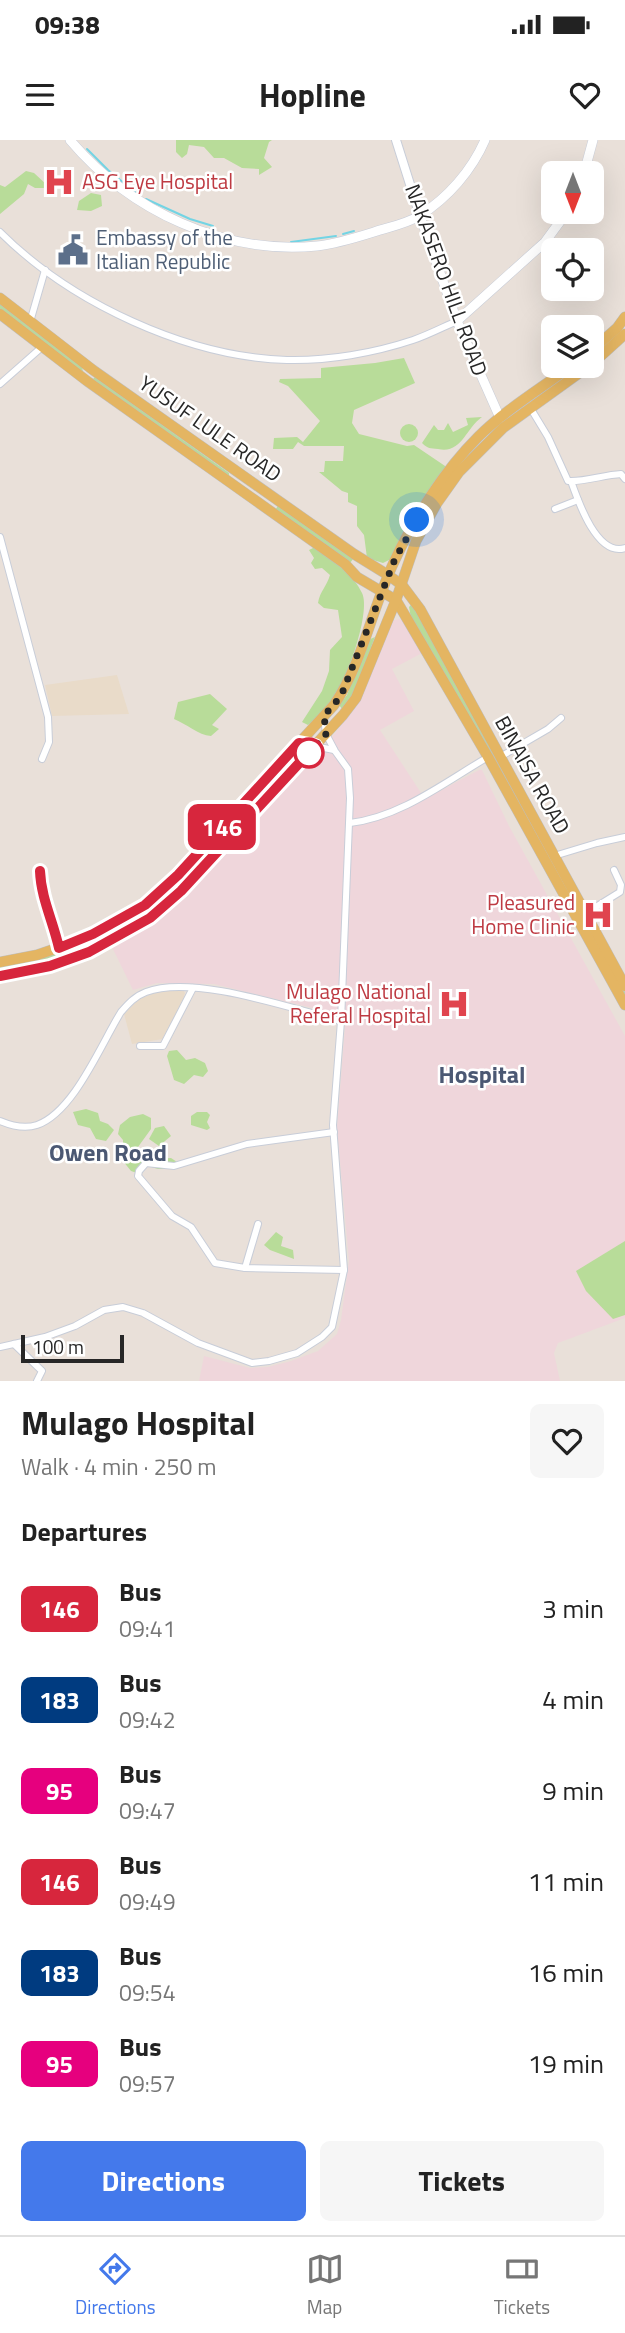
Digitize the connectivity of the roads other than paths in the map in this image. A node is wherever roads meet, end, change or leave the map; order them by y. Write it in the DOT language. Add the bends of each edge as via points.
graph roads {
  1 [pos="70,140"];
  2 [pos="396,140"];
  3 [pos="485,140"];
  4 [pos="593,140"];
  5 [pos="587,161"];
  6 [pos="420,216"];
  7 [pos="558,224"];
  8 [pos="0,232"];
  9 [pos="45,270"];
  10 [pos="0,298"];
  11 [pos="0,314"];
  12 [pos="625,317"];
  13 [pos="457,321"];
  14 [pos="30,322"];
  15 [pos="625,334"];
  16 [pos="604,339"];
  17 [pos="41,347"];
  18 [pos="604,353"];
  19 [pos="93,370"];
  20 [pos="560,378"];
  21 [pos="564,378"];
  22 [pos="87,381"];
  23 [pos="0,384"];
  24 [pos="531,409"];
  25 [pos="500,418"];
  26 [pos="243,476"];
  27 [pos="625,479"];
  28 [pos="571,481"];
  29 [pos="233,486"];
  30 [pos="276,500"];
  31 [pos="578,500"];
  32 [pos="555,509"];
  33 [pos="268,510"];
  34 [pos="0,537"];
  35 [pos="625,548"];
  36 [pos="388,575"];
  37 [pos="402,585"];
  38 [pos="382,593"];
  39 [pos="396,600"];
  40 [pos="324,715"];
  41 [pos="561,718"];
  42 [pos="326,734"];
  43 [pos="299,743"];
  44 [pos="315,746"];
  45 [pos="334,750"];
  46 [pos="488,757"];
  47 [pos="500,757"];
  48 [pos="42,759"];
  49 [pos="350,823"];
  50 [pos="625,837"];
  51 [pos="554,856"];
  52 [pos="614,870"];
  53 [pos="40,871"];
  54 [pos="178,875"];
  55 [pos="189,883"];
  56 [pos="586,913"];
  57 [pos="59,948"];
  58 [pos="0,962"];
  59 [pos="0,976"];
  60 [pos="625,986"];
  61 [pos="193,988"];
  62 [pos="625,1005"];
  63 [pos="341,1021"];
  64 [pos="140,1046"];
  65 [pos="0,1121"];
  66 [pos="334,1132"];
  67 [pos="258,1224"];
  68 [pos="245,1268"];
  69 [pos="344,1270"];
  70 [pos="14,1344"];
  71 [pos="0,1348"];
  72 [pos="37,1381"];
  1 -- 6 [label="main road" via="122,190 148,206 190,227 237,242 317,246"];
  2 -- 6 [label="street, NAKASERO HILL ROAD"];
  3 -- 6 [label="main road" via="466,174"];
  4 -- 5 [label="main road"];
  6 -- 13 [label="main road, NAKASERO HILL ROAD"];
  7 -- 13 [label="main road" via="545,242"];
  8 -- 9 [label="street"];
  9 -- 13 [label="street" via="151,329 209,349 261,357 287,360 363,352 416,340"];
  9 -- 14 [label="street"];
  10 -- 14 [label="main road, YUSUF LULE ROAD"];
  11 -- 17 [label="main road, YUSUF LULE ROAD"];
  12 -- 16 [label="main road"];
  13 -- 25 [label="main road, NAKASERO HILL ROAD"];
  14 -- 19 [label="main road, YUSUF LULE ROAD"];
  15 -- 18 [label="main road"];
  17 -- 22 [label="main road, YUSUF LULE ROAD"];
  17 -- 23 [label="street"];
  19 -- 22 [label="main road"];
  19 -- 26 [label="main road, YUSUF LULE ROAD"];
  20 -- 25 [label="main road"];
  21 -- 24 [label="main road"];
  22 -- 29 [label="main road, YUSUF LULE ROAD"];
  24 -- 28 [label="street"];
  24 -- 37 [label="main road" via="474,456 441,497 416,541"];
  25 -- 36 [label="main road" via="477,438 429,501"];
  26 -- 29 [label="main road"];
  26 -- 30 [label="main road, YUSUF LULE ROAD"];
  27 -- 28 [label="street" via="611,474"];
  28 -- 31 [label="street"];
  29 -- 33 [label="main road, YUSUF LULE ROAD"];
  30 -- 33 [label="main road"];
  30 -- 36 [label="main road, YUSUF LULE ROAD"];
  31 -- 32 [label="street"];
  31 -- 35 [label="street" via="596,534 612,548"];
  33 -- 38 [label="main road, YUSUF LULE ROAD"];
  34 -- 48 [label="street" via="48,718 49,742"];
  36 -- 37 [label="main road, YUSUF LULE ROAD"];
  36 -- 38 [label="main road"];
  37 -- 39 [label="main road"];
  37 -- 47 [label="main road, BINAISA ROAD" via="420,609"];
  38 -- 39 [label="main road, YUSUF LULE ROAD"];
  38 -- 40 [label="main road" via="343,691"];
  39 -- 42 [label="main road" via="356,698"];
  39 -- 46 [label="main road, BINAISA ROAD"];
  40 -- 42 [label="street"];
  40 -- 43 [label="main road"];
  41 -- 47 [label="street"];
  42 -- 44 [label="main road"];
  42 -- 45 [label="street"];
  43 -- 44 [label="street"];
  43 -- 54 [label="main road"];
  44 -- 45 [label="street"];
  44 -- 55 [label="main road"];
  45 -- 49 [label="street" via="348,771"];
  46 -- 49 [label="street" via="396,810"];
  46 -- 62 [label="main road, BINAISA ROAD"];
  47 -- 51 [label="main road, BINAISA ROAD"];
  49 -- 63 [label="street"];
  50 -- 51 [label="street"];
  51 -- 56 [label="main road, BINAISA ROAD"];
  52 -- 56 [label="street" via="620,892"];
  53 -- 57 [label="street" via="42,896"];
  54 -- 55 [label="main road"];
  54 -- 57 [label="main road" via="128,916"];
  55 -- 59 [label="main road" via="150,918 89,952"];
  56 -- 60 [label="main road, BINAISA ROAD"];
  57 -- 58 [label="main road"];
  61 -- 63 [label="street"];
  61 -- 64 [label="street" via="163,1046"];
  61 -- 65 [label="street" via="162,988 129,1003 77,1089 56,1114 34,1126 16,1127"];
  63 -- 66 [label="street"];
  66 -- 68 [label="street" via="247,1144 174,1166 146,1163 139,1171 139,1180 172,1216 191,1227 215,1263"];
  66 -- 69 [label="street"];
  67 -- 68 [label="street"];
  68 -- 69 [label="street"];
  69 -- 70 [label="street" via="332,1327 298,1353 269,1361 252,1363 123,1307"];
  70 -- 71 [label="street"];
  70 -- 72 [label="street" via="42,1371"];
}
